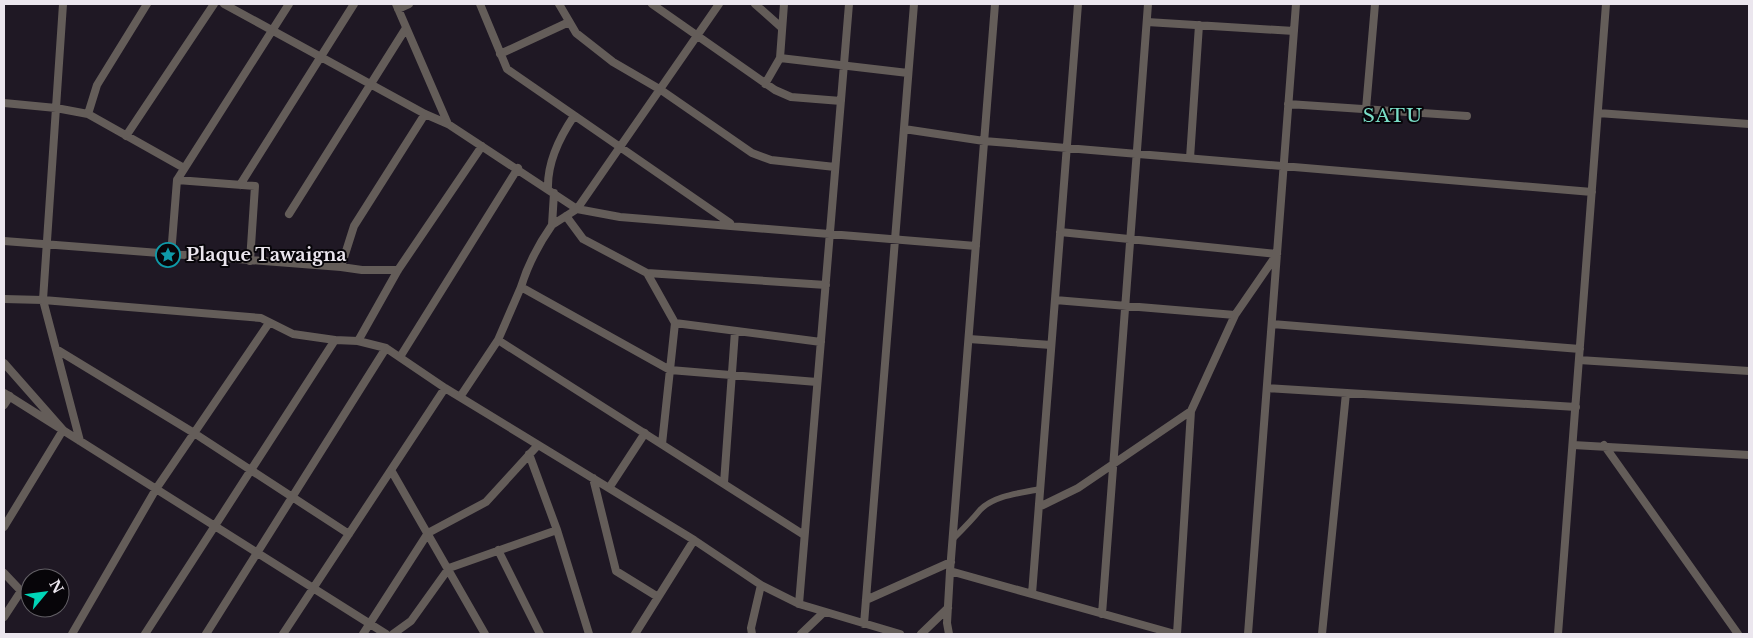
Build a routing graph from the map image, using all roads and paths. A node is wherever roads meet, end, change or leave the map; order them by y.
1 (63, 4) edge
2 (147, 4) edge
3 (214, 4) edge
4 (224, 4) edge
5 (289, 4) edge
6 (354, 4) edge
7 (409, 4) edge
8 (480, 4) edge
9 (559, 4) edge
10 (652, 4) edge
11 (719, 4) edge
12 (755, 4) edge
13 (784, 4) edge
14 (849, 4) edge
15 (914, 4) edge
16 (995, 4) edge
17 (1078, 4) edge
18 (1148, 4) edge
19 (1296, 4) edge
20 (1375, 4) edge
21 (1606, 4) edge
22 (397, 6) edge
23 (569, 22) junction
24 (1147, 22) junction
25 (1199, 25) junction
26 (406, 28) junction
27 (782, 28) junction
28 (272, 30) junction
29 (1294, 31) junction
30 (698, 36) junction
31 (500, 54) junction
32 (320, 57) junction
33 (780, 58) junction
34 (844, 66) junction
35 (908, 72) junction
36 (765, 84) junction
37 (372, 85) junction
38 (661, 90) junction
39 (841, 101) junction
40 (4, 103) edge
41 (1288, 104) junction
42 (56, 108) junction
43 (1366, 109) junction
44 (1598, 113) junction
45 (88, 114) junction
46 (425, 114) junction
47 (574, 116) junction
48 (1467, 116) dead end
49 (448, 124) junction
50 (1749, 124) edge
51 (904, 129) junction
52 (126, 136) junction
53 (984, 141) junction
54 (482, 146) junction
55 (618, 148) junction
56 (1067, 148) junction
57 (1137, 153) junction
58 (1190, 158) junction
59 (1284, 166) junction
60 (836, 167) junction
61 (184, 168) junction
62 (518, 168) junction
63 (176, 180) junction
64 (240, 185) junction
65 (551, 191) junction
66 (1592, 192) junction
67 (578, 209) junction
68 (289, 214) dead end
69 (566, 216) junction
70 (731, 224) junction
71 (552, 225) junction
72 (1060, 232) junction
73 (830, 233) junction
74 (895, 239) junction
75 (1131, 239) junction
76 (4, 241) edge
77 (48, 245) junction
78 (976, 246) junction
79 (1277, 254) junction
80 (171, 255) junction
81 (250, 261) junction
82 (341, 267) junction
83 (398, 270) junction
84 (647, 273) junction
85 (826, 285) junction
86 (521, 287) junction
87 (4, 299) edge
88 (43, 300) junction
89 (1055, 300) junction
90 (1126, 306) junction
91 (1235, 315) junction
92 (269, 323) junction
93 (675, 323) junction
94 (1272, 324) junction
95 (735, 331) junction
96 (969, 339) junction
97 (335, 340) junction
98 (498, 340) junction
99 (358, 341) junction
100 (821, 342) junction
101 (1051, 345) junction
102 (386, 348) junction
103 (56, 349) junction
104 (1580, 349) junction
105 (400, 357) junction
106 (1579, 360) junction
107 (4, 363) edge
108 (670, 370) junction
109 (1749, 371) edge
110 (732, 375) junction
111 (817, 382) junction
112 (445, 388) junction
113 (1267, 388) junction
114 (1346, 393) junction
115 (7, 394) edge
116 (460, 397) junction
117 (4, 405) edge
118 (1576, 406) junction
119 (1191, 411) junction
120 (63, 430) junction
121 (194, 433) junction
122 (645, 433) junction
123 (80, 441) junction
124 (538, 444) junction
125 (662, 444) junction
126 (1573, 444) junction
127 (1604, 445) junction
128 (529, 454) junction
129 (1749, 455) edge
130 (1114, 462) junction
131 (250, 470) junction
132 (390, 470) junction
133 (592, 478) junction
134 (724, 483) junction
135 (609, 488) junction
136 (156, 489) junction
137 (1040, 489) junction
138 (292, 497) junction
139 (1039, 507) junction
140 (214, 526) junction
141 (4, 527) edge
142 (557, 530) junction
143 (428, 533) junction
144 (349, 534) junction
145 (804, 535) junction
146 (953, 539) junction
147 (694, 540) junction
148 (498, 550) junction
149 (257, 553) junction
150 (951, 562) junction
151 (449, 568) junction
152 (950, 571) junction
153 (4, 573) edge
154 (761, 585) junction
155 (313, 588) junction
156 (1032, 594) junction
157 (658, 597) junction
158 (866, 600) junction
159 (799, 604) junction
160 (948, 608) junction
161 (824, 612) junction
162 (1102, 614) junction
163 (4, 617) edge
164 (370, 624) junction
165 (864, 624) junction
166 (72, 634) edge
167 (145, 634) edge
168 (206, 634) edge
169 (283, 634) edge
170 (363, 634) edge
171 (386, 634) edge
172 (393, 634) edge
173 (485, 634) edge
174 (540, 634) edge
175 (589, 634) edge
176 (635, 634) edge
177 (752, 634) edge
178 (801, 634) edge
179 (900, 634) edge
180 (921, 634) edge
181 (949, 634) edge
182 (1176, 634) edge
183 (1248, 634) edge
184 (1322, 634) edge
185 (1558, 634) edge
186 (1738, 634) edge

1 - 42 street
2 - 45 street
3 - 52 street
4 - 28 street
5 - 28 street
6 - 32 street
7 - 22 street
8 - 31 street
9 - 23 street
10 - 30 street
11 - 30 street
12 - 27 street
13 - 27 street
14 - 34 street
15 - 35 street
16 - 53 street
17 - 56 street
18 - 24 street
19 - 29 street
20 - 43 street
21 - 44 street
22 - 26 street
23 - 31 street
23 - 38 street
24 - 25 street
24 - 57 street
25 - 29 street
25 - 58 street
26 - 37 street
26 - 49 street
27 - 33 street
28 - 32 street
28 - 61 street
29 - 41 street
30 - 36 street
30 - 38 street
31 - 47 street
32 - 37 street
32 - 64 street
33 - 34 street
33 - 36 street
34 - 35 street
34 - 39 street
35 - 51 street
36 - 39 street
37 - 46 street
37 - 68 street
38 - 55 street
38 - 60 street
39 - 60 street
40 - 42 street
41 - 43 street
41 - 59 street
42 - 45 street
42 - 77 street
43 - 48 street
44 - 50 street
44 - 66 street
45 - 52 street
46 - 49 street
46 - 82 street
47 - 55 street
47 - 65 street
49 - 54 street
51 - 53 street
51 - 74 street
52 - 61 street
53 - 56 street
53 - 78 street
54 - 62 street
54 - 83 street
55 - 67 street
55 - 70 street
56 - 57 street
56 - 72 street
57 - 58 street
57 - 75 street
58 - 59 street
59 - 66 street
59 - 79 street
60 - 73 street
61 - 63 street
62 - 65 street
62 - 105 street
63 - 64 street
63 - 80 street
64 - 81 street
65 - 67 street
65 - 71 street
66 - 104 street
67 - 69 street
67 - 70 street
69 - 71 street
69 - 84 street
70 - 73 street
71 - 86 street
72 - 75 street
72 - 89 street
73 - 74 street
73 - 85 street
74 - 78 street
74 - 158 street
75 - 79 street
75 - 90 street
76 - 77 street
77 - 80 street
77 - 88 street
78 - 96 street
79 - 91 street
79 - 94 street
80 - 81 street
81 - 82 street
82 - 83 street
83 - 99 street
84 - 85 street
84 - 93 street
85 - 100 street
86 - 98 street
86 - 108 street
87 - 88 street
88 - 92 street
88 - 103 street
89 - 90 street
89 - 101 street
90 - 91 street
90 - 130 street
91 - 119 street
92 - 97 street
92 - 121 street
93 - 95 street
93 - 108 street
94 - 104 street
94 - 113 street
95 - 100 street
95 - 110 street
96 - 101 street
96 - 146 street
97 - 99 street
97 - 131 street
98 - 116 street
98 - 122 street
99 - 102 street
100 - 111 street
101 - 137 street
102 - 105 street
102 - 138 street
103 - 121 street
103 - 123 street
104 - 106 street
105 - 112 street
106 - 109 street
106 - 118 street
107 - 120 street
108 - 110 street
108 - 125 street
110 - 111 street
110 - 134 street
111 - 145 street
112 - 116 street
112 - 132 street
113 - 114 street
113 - 183 street
114 - 118 street
114 - 184 street
115 - 117 street
115 - 120 street
116 - 124 street
118 - 126 street
119 - 130 street
119 - 182 street
120 - 123 street
120 - 141 street
121 - 131 street
121 - 136 street
122 - 125 street
122 - 135 street
123 - 136 street
124 - 128 street
124 - 133 street
125 - 134 street
126 - 127 street
126 - 185 street
127 - 129 street
127 - 186 street
128 - 142 street
128 - 143 street
130 - 139 street
130 - 162 street
131 - 138 street
131 - 140 street
132 - 143 street
132 - 144 street
133 - 135 street
133 - 157 street
134 - 145 street
135 - 147 street
136 - 140 street
136 - 166 street
137 - 139 street
137 - 146 street
138 - 144 street
138 - 149 street
139 - 156 street
140 - 149 street
140 - 167 street
142 - 148 street
142 - 175 street
143 - 151 street
143 - 164 street
144 - 155 street
145 - 159 street
146 - 150 street
147 - 154 street
147 - 157 street
148 - 151 street
148 - 174 street
149 - 155 street
149 - 168 street
150 - 152 street
150 - 158 street
151 - 172 street
151 - 173 street
152 - 156 street
152 - 160 street
153 - 163 street
154 - 159 street
154 - 177 street
155 - 164 street
155 - 169 street
156 - 162 street
157 - 176 street
158 - 165 street
159 - 161 street
160 - 180 street
160 - 181 street
161 - 165 street
161 - 178 street
162 - 182 street
164 - 170 street
164 - 171 street
165 - 179 street

